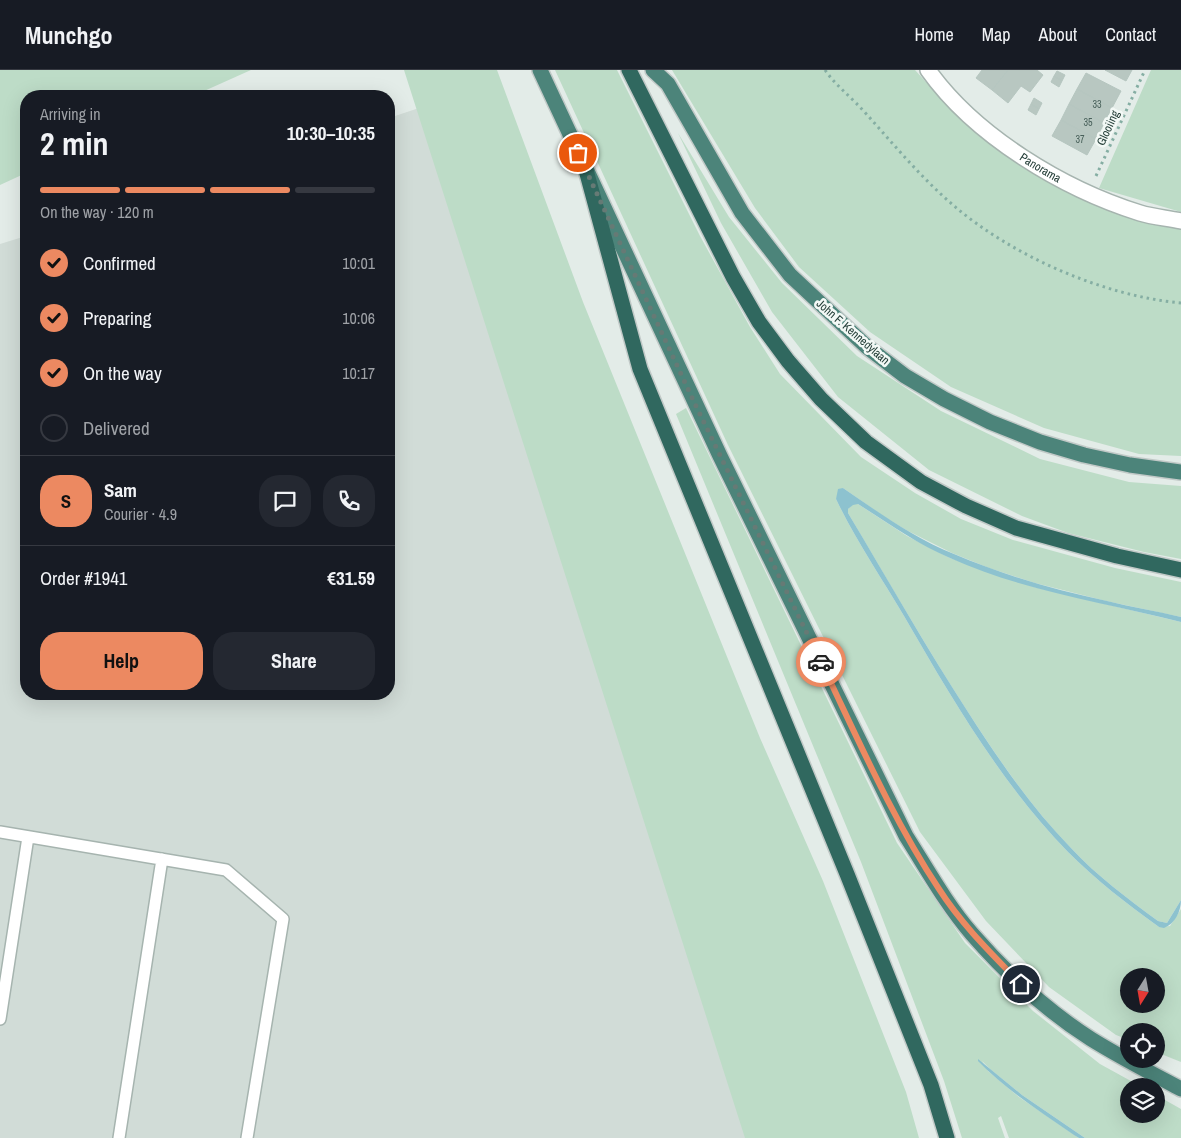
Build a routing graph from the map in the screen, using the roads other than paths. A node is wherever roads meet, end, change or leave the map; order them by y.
1 (540, 70) edge
2 (629, 70) edge
3 (653, 70) edge
4 (928, 70) edge
5 (586, 170) junction
6 (1181, 221) edge
7 (1181, 472) edge
8 (1181, 570) edge
9 (0, 832) edge
10 (28, 837) junction
11 (162, 859) junction
12 (0, 1019) edge
13 (1181, 1089) edge
14 (119, 1138) edge
15 (247, 1138) edge
16 (947, 1138) edge

1 - 5 highway
2 - 8 highway
3 - 7 highway, John F. Kennedylaan
4 - 6 street, Panorama
5 - 13 highway
5 - 16 highway
9 - 10 lane
10 - 11 lane
10 - 12 lane
11 - 14 lane
11 - 15 lane

